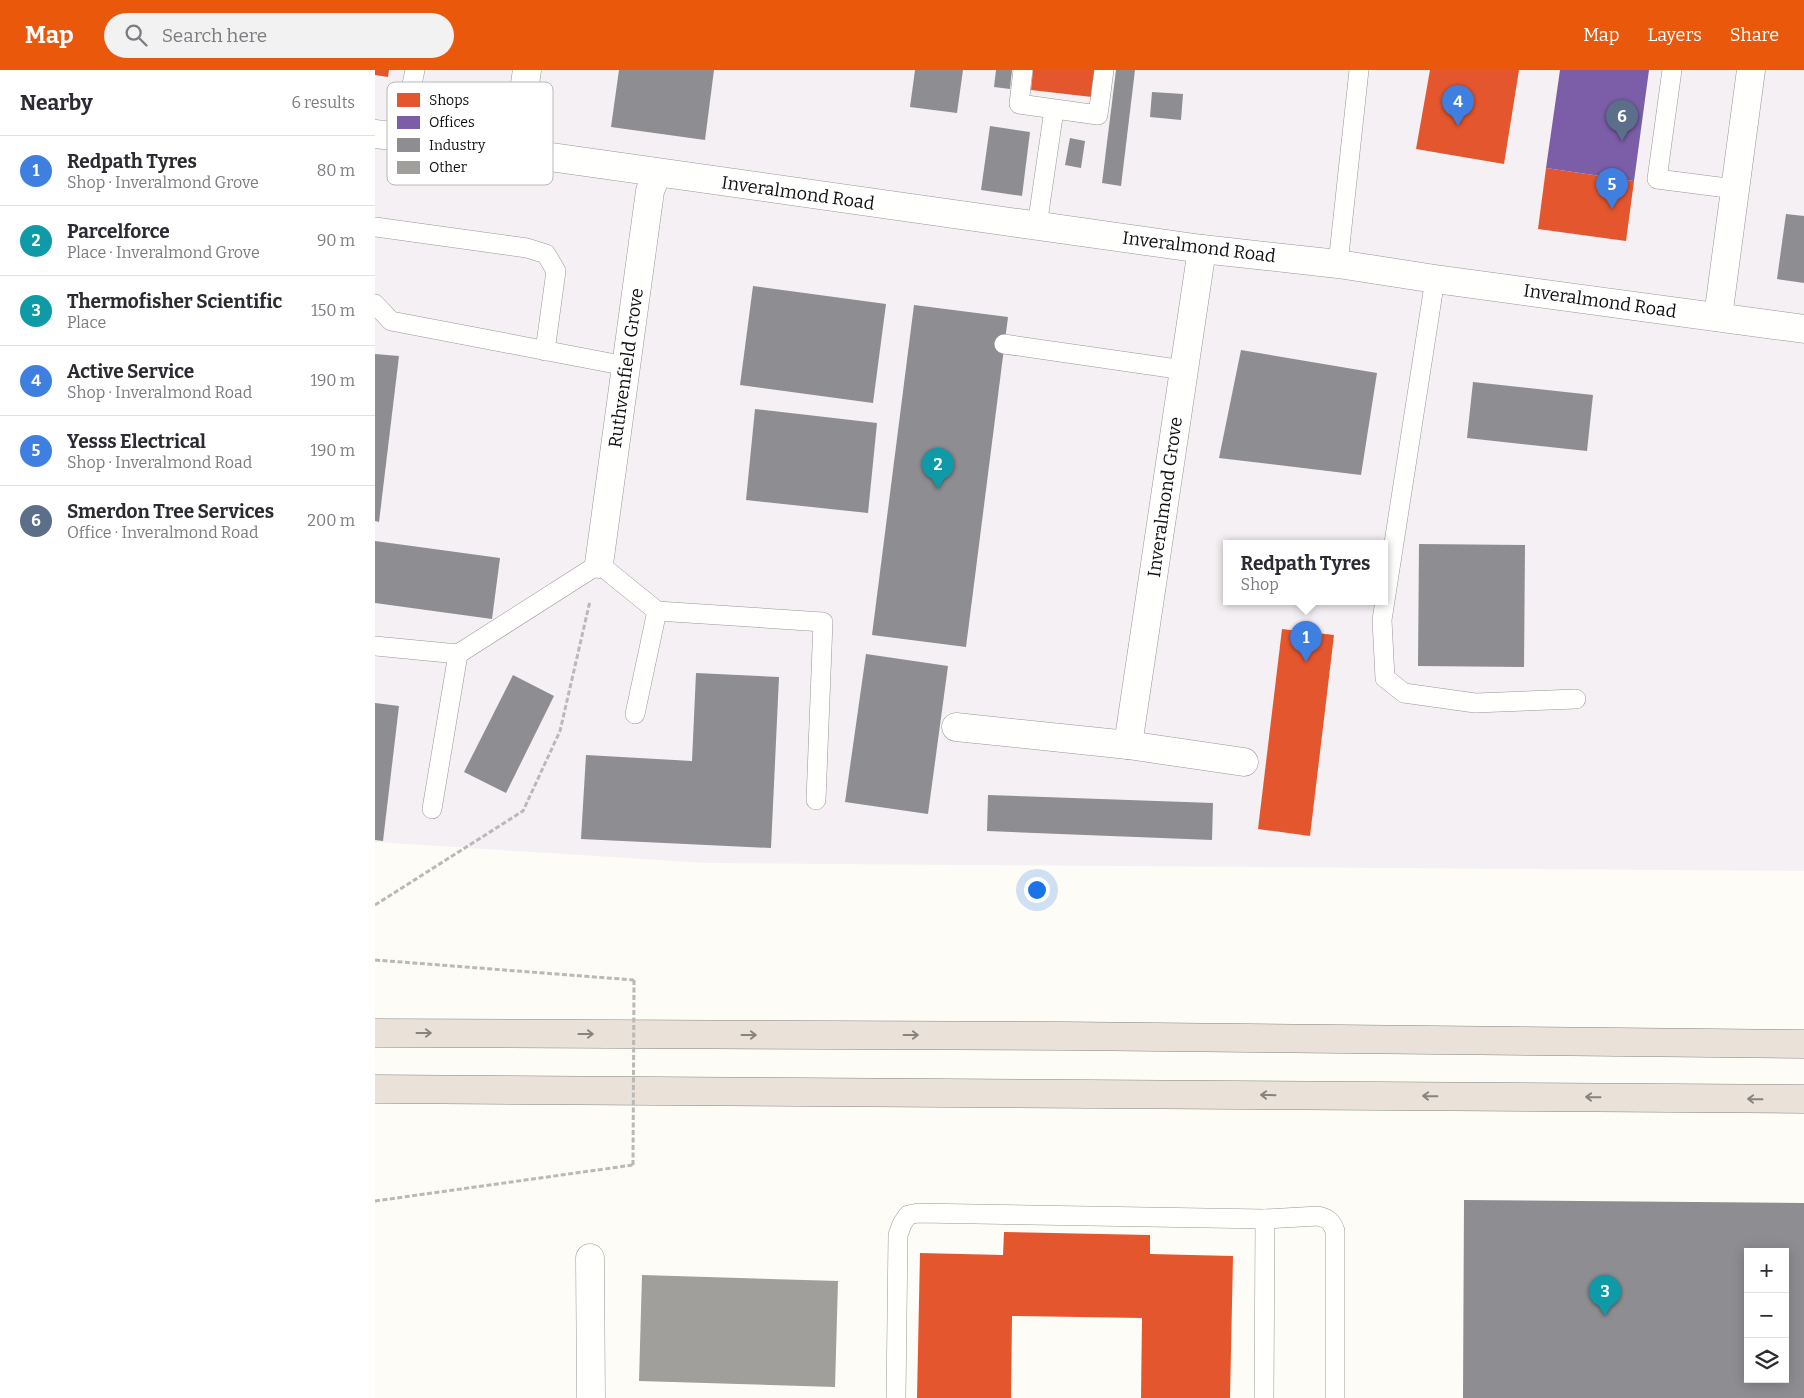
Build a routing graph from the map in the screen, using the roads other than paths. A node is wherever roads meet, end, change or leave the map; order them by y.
1 (415, 70) edge
2 (1023, 70) edge
3 (1104, 70) edge
4 (1359, 70) edge
5 (1672, 70) edge
6 (1751, 70) edge
7 (410, 82) edge
8 (1054, 110) junction
9 (553, 158) edge
10 (657, 173) junction
11 (1735, 189) junction
12 (1037, 226) junction
13 (375, 227) edge
14 (1201, 249) junction
15 (1338, 264) junction
16 (1435, 279) junction
17 (375, 304) edge
18 (1718, 317) junction
19 (1804, 329) edge
20 (1004, 344) dead end
21 (545, 351) junction
22 (626, 366) junction
23 (1184, 370) junction
24 (599, 564) junction
25 (1388, 581) edge
26 (1384, 605) edge
27 (657, 611) junction
28 (375, 646) edge
29 (458, 654) junction
30 (1576, 699) dead end
31 (635, 714) dead end
32 (956, 727) dead end
33 (1128, 745) junction
34 (1244, 762) dead end
35 (816, 800) dead end
36 (432, 809) dead end
37 (375, 1033) edge
38 (1804, 1044) edge
39 (375, 1089) edge
40 (490, 1089) junction
41 (1804, 1099) edge
42 (375, 1100) edge
43 (1265, 1219) junction
44 (589, 1258) dead end
45 (591, 1398) edge
46 (896, 1398) edge
47 (1265, 1398) edge
48 (1335, 1398) edge

1 - 7 lane
2 - 8 lane
3 - 8 lane
4 - 15 lane
5 - 11 lane
6 - 11 street
8 - 12 lane
9 - 10 street, Inveralmond Road
10 - 12 street, Inveralmond Road
10 - 22 street, Ruthvenfield Grove
11 - 18 street
12 - 14 street, Inveralmond Road
13 - 21 lane
14 - 15 street, Inveralmond Road
14 - 23 street, Inveralmond Grove
15 - 16 street, Inveralmond Road
16 - 18 street, Inveralmond Road
16 - 25 lane
17 - 21 lane
18 - 19 street, Inveralmond Road
20 - 23 lane
21 - 22 lane
22 - 24 street, Ruthvenfield Grove
23 - 33 street, Inveralmond Grove
24 - 27 lane
24 - 29 lane
26 - 30 lane
27 - 31 lane
27 - 35 lane
28 - 29 lane
29 - 36 lane
32 - 33 street
33 - 34 street
37 -> 38 highway
39 - 40 highway
41 -> 40 highway
40 - 42 highway
43 - 46 lane
43 - 47 lane
43 - 48 lane
44 - 45 street

